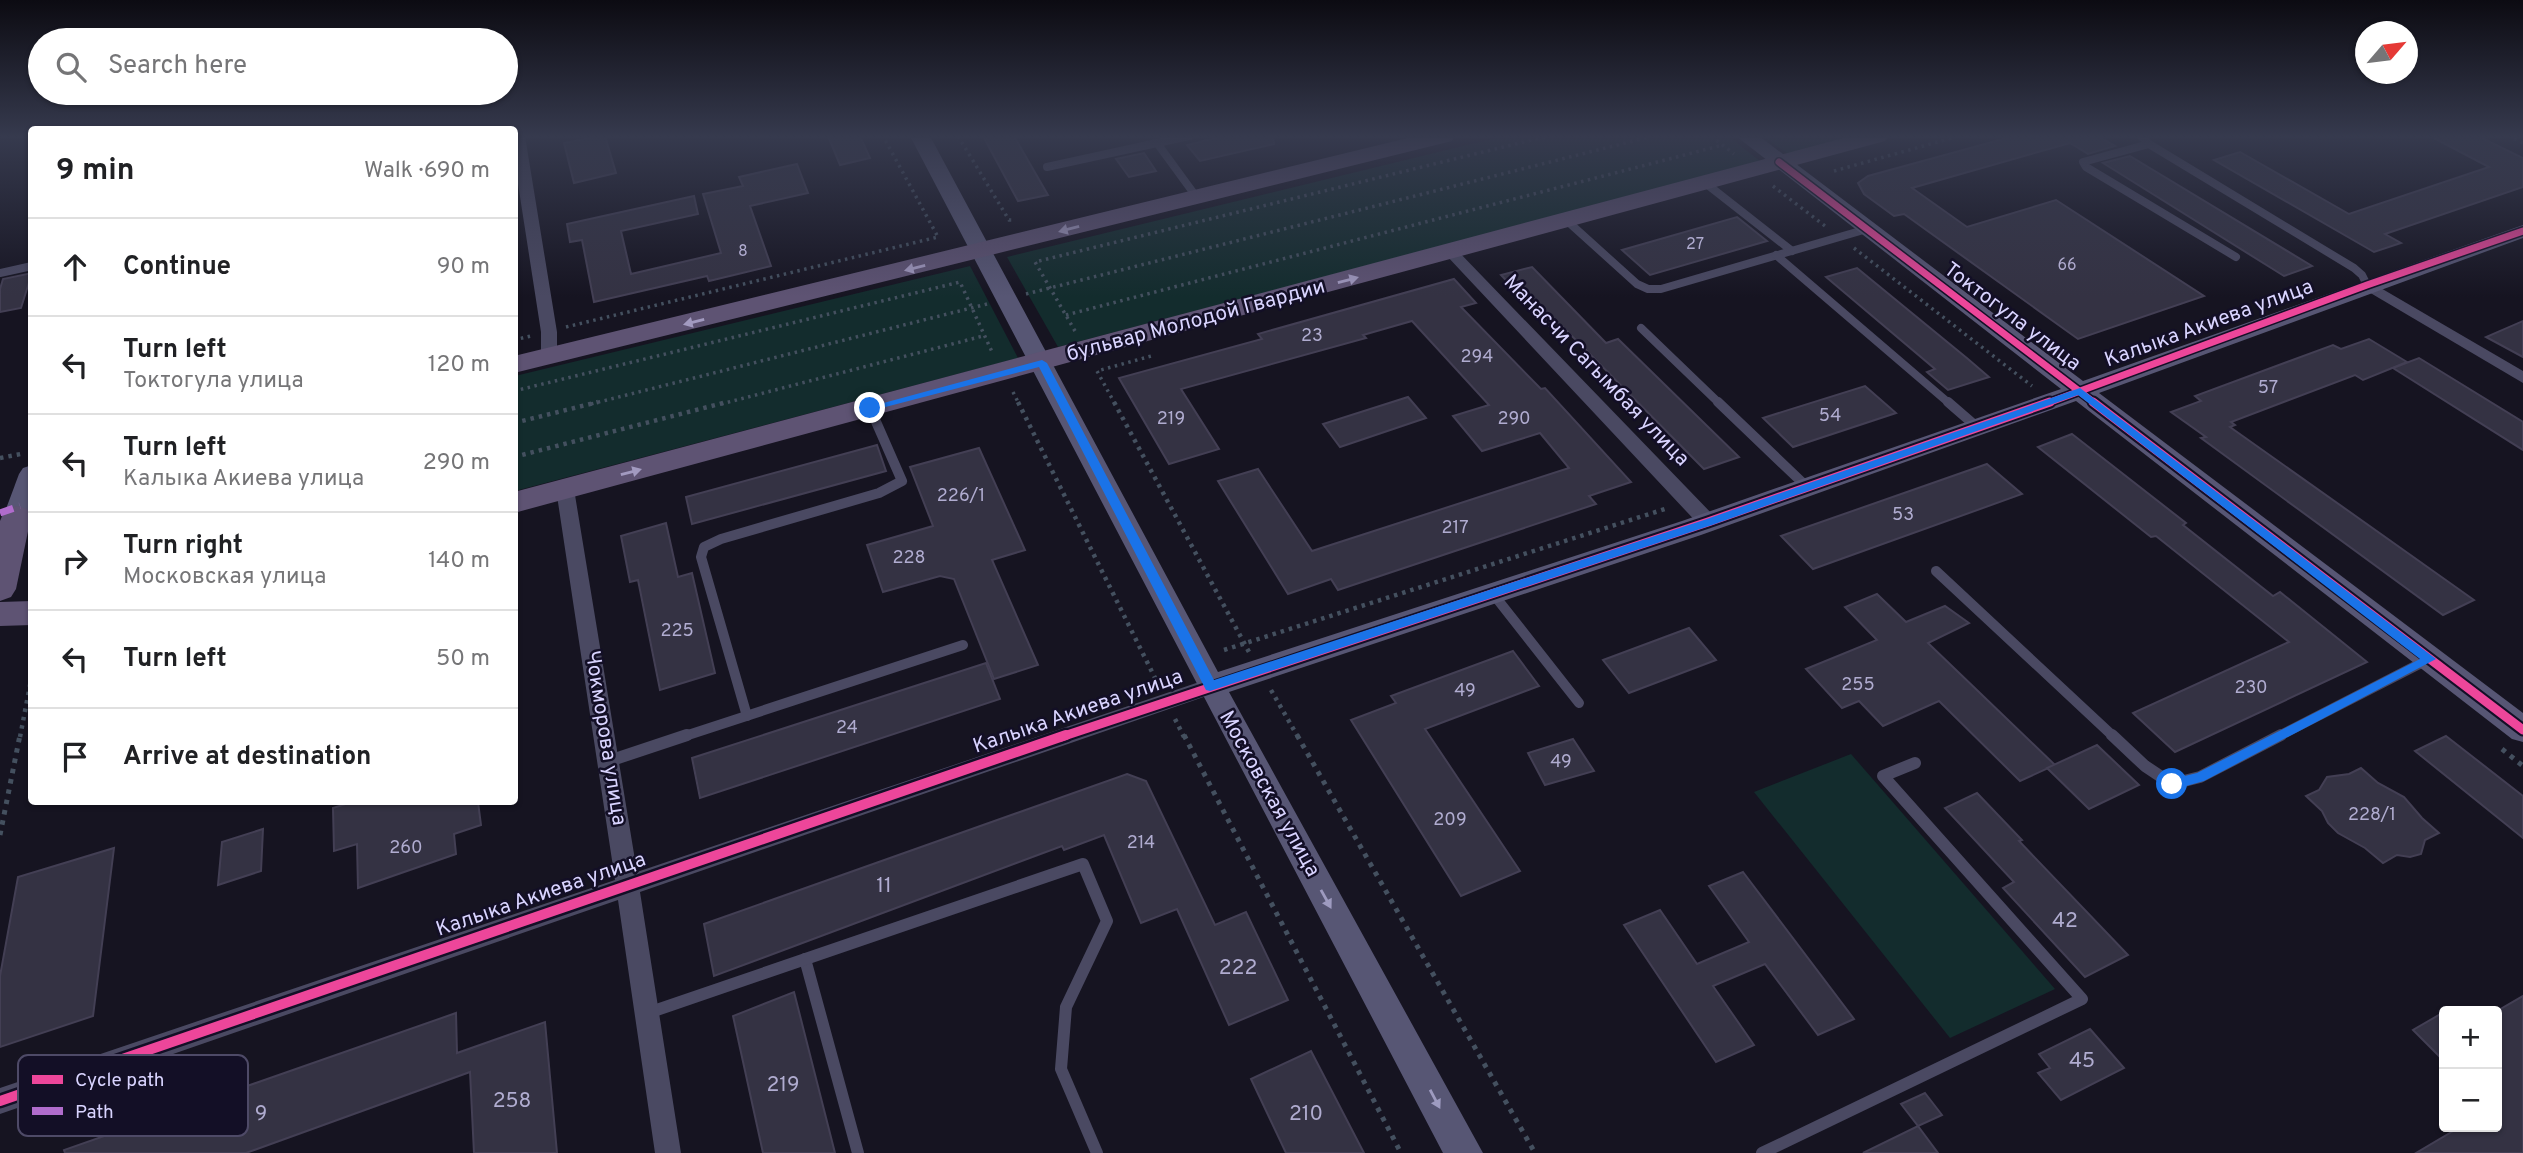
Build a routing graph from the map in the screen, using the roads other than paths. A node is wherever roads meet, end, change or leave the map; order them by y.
1 (526, 190) edge
2 (948, 190) edge
3 (1191, 190) edge
4 (1217, 190) edge
5 (1675, 190) edge
6 (1714, 190) edge
7 (1816, 190) edge
8 (2124, 190) edge
9 (2225, 190) edge
10 (1195, 195) junction
11 (1565, 219) junction
12 (1867, 229) junction
13 (2523, 231) edge
14 (1792, 251) junction
15 (981, 252) junction
16 (1451, 252) junction
17 (1776, 255) junction
18 (2236, 257) dead end
19 (28, 267) edge
20 (0, 273) edge
21 (2367, 285) junction
22 (1641, 328) dead end
23 (549, 344) junction
24 (518, 363) edge
25 (1042, 363) junction
26 (2523, 378) edge
27 (2080, 391) junction
28 (870, 408) junction
29 (1979, 428) junction
30 (26, 464) edge
31 (1807, 487) junction
32 (565, 489) junction
33 (518, 502) edge
34 (13, 514) edge
35 (1708, 522) junction
36 (1936, 571) dead end
37 (0, 589) edge
38 (1494, 594) junction
39 (28, 613) edge
40 (0, 614) edge
41 (963, 645) dead end
42 (2430, 659) junction
43 (1210, 686) junction
44 (1579, 704) dead end
45 (747, 716) junction
46 (2523, 730) edge
47 (609, 761) junction
48 (1915, 763) dead end
49 (628, 884) junction
50 (805, 959) junction
51 (647, 1013) junction
52 (133, 1055) edge
53 (18, 1095) edge
54 (0, 1101) edge
55 (668, 1153) edge
56 (858, 1153) edge
57 (1097, 1153) edge
58 (1464, 1153) edge
59 (1762, 1153) edge

1 - 23 street
2 - 15 main road, Московская улица
3 - 10 lane
4 - 10 main road
5 - 11 main road, бульвар Молодой Гвардии
6 - 14 lane
7 - 12 main road, Токтогула улица
8 - 18 lane
9 - 21 lane
10 -> 15 main road
11 - 16 main road, бульвар Молодой Гвардии
11 - 17 lane
12 - 14 lane
12 - 27 main road, Токтогула улица
13 - 21 main road, Калыка Акиева улица
14 - 17 lane
15 -> 23 main road
15 - 25 main road, Московская улица
25 -> 16 main road, бульвар Молодой Гвардии
16 - 35 street, Манасчи Сагымбая улица
17 - 29 lane
19 - 20 lane
21 - 26 street
21 - 27 main road, Калыка Акиева улица
22 - 31 lane
23 - 24 main road
25 - 28 main road, бульвар Молодой Гвардии
25 - 43 main road, Московская улица
27 - 29 main road, Калыка Акиева улица
27 - 42 main road, Токтогула улица
32 -> 28 main road, бульвар Молодой Гвардии
28 - 45 lane
29 - 31 main road, Калыка Акиева улица
30 - 34 main road
31 - 35 main road, Калыка Акиева улица
32 - 33 main road, бульвар Молодой Гвардии
32 - 47 street, Чокморова улица
34 - 37 main road
35 - 38 main road, Калыка Акиева улица
36 - 42 lane
38 - 43 main road, Калыка Акиева улица
38 - 44 lane
39 - 40 main road
41 - 45 lane
42 - 46 main road, Токтогула улица
43 - 49 street, Калыка Акиева улица
43 -> 58 main road, Московская улица
45 - 47 lane
47 - 49 street, Чокморова улица
48 - 59 lane
49 - 51 street, Чокморова улица
49 - 52 street, Калыка Акиева улица
50 - 51 lane
50 - 56 lane
50 - 57 lane
51 - 55 street, Чокморова улица
53 - 54 street, Калыка Акиева улица

